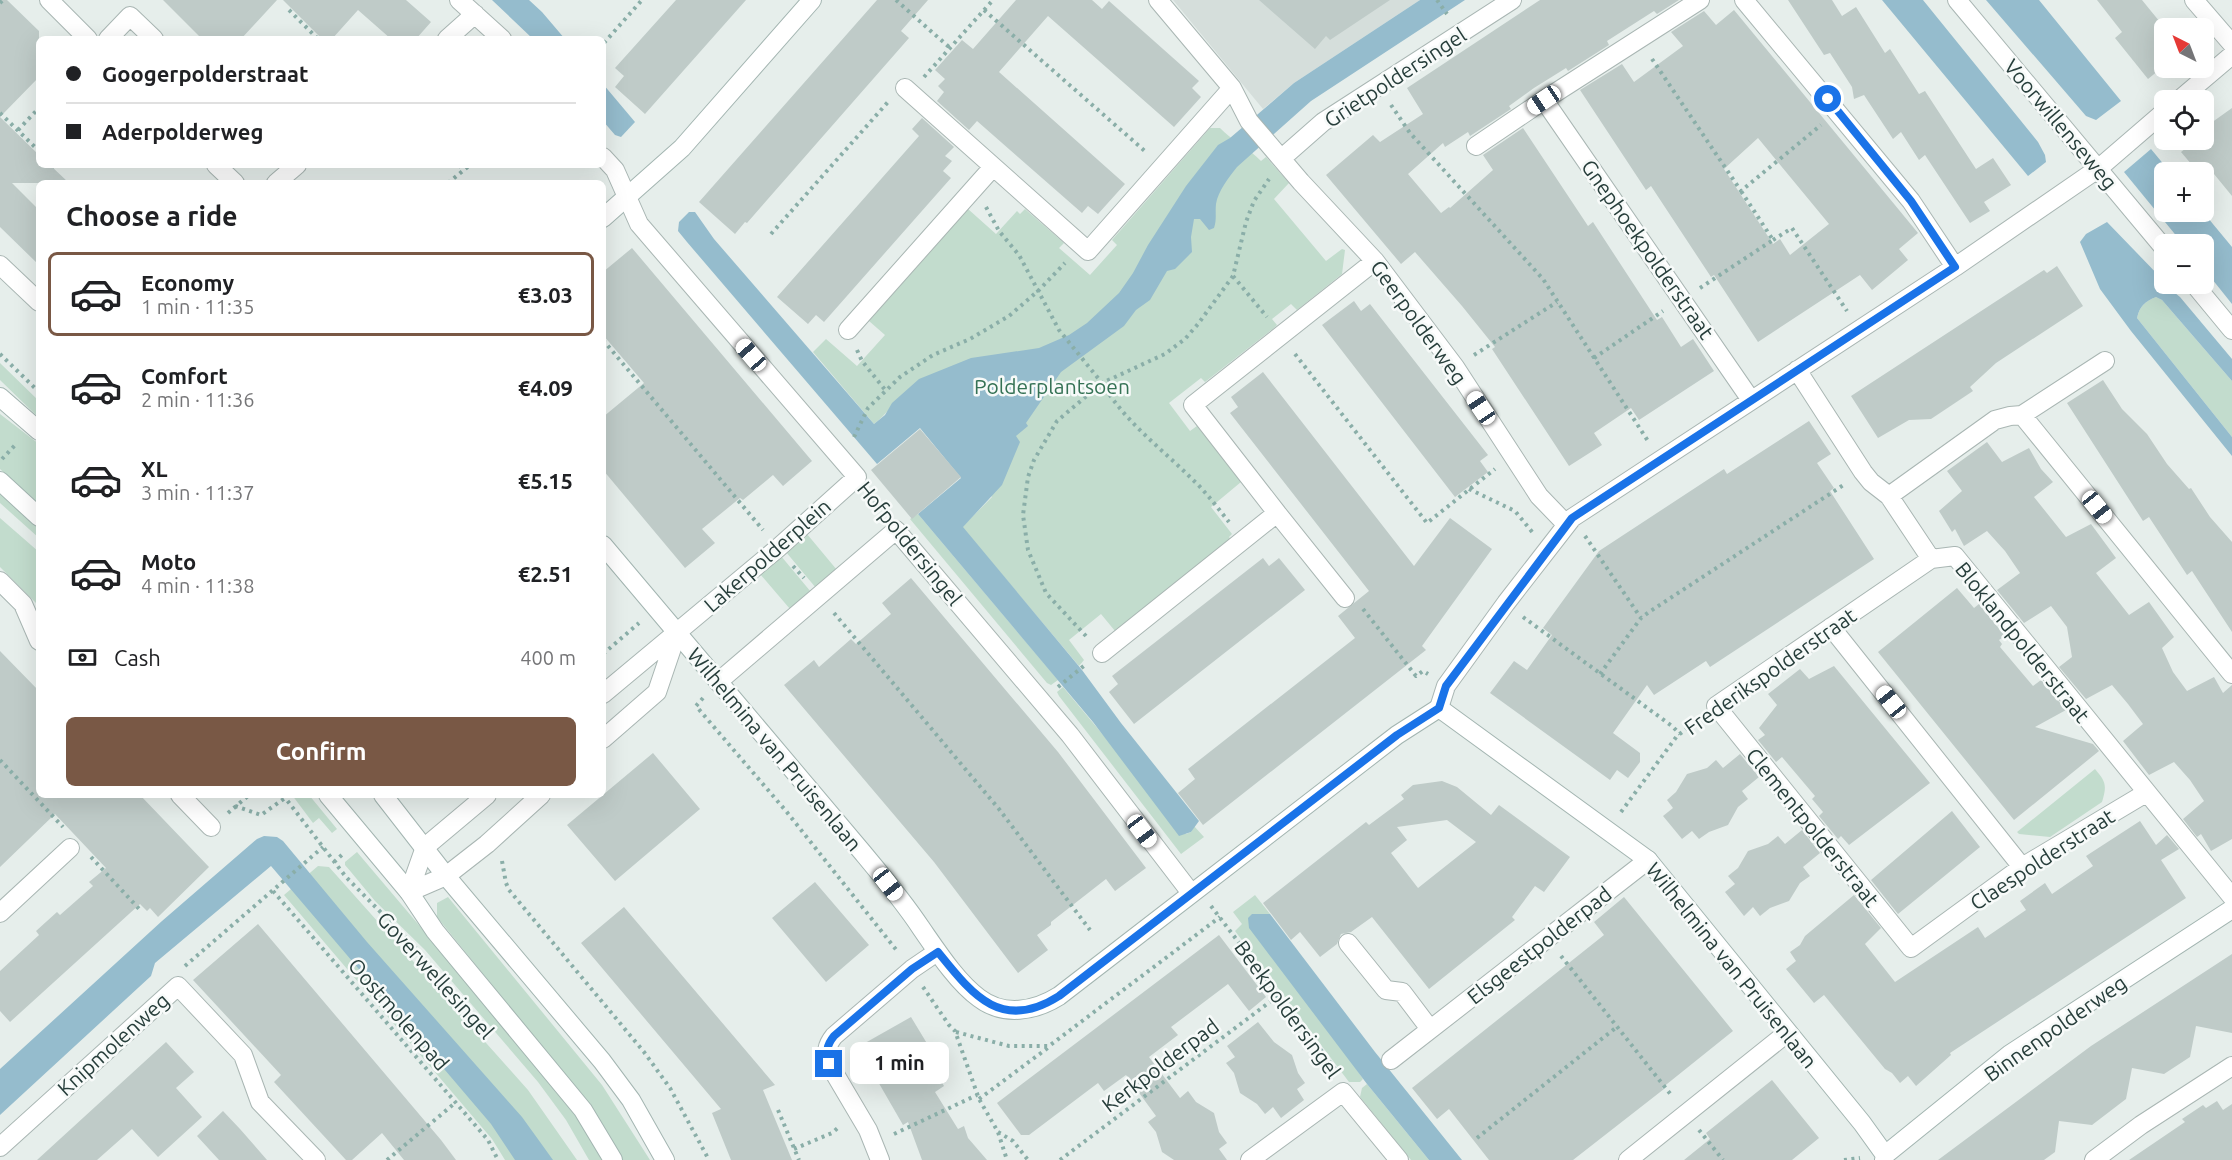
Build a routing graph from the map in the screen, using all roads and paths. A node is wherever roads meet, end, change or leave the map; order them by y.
1 (49, 0) edge
2 (459, 0) edge
3 (642, 0) edge
4 (812, 0) edge
5 (896, 0) edge
6 (993, 0) edge
7 (1158, 0) edge
8 (1437, 0) edge
9 (1512, 0) edge
10 (1700, 0) edge
11 (1744, 0) edge
12 (1957, 0) edge
13 (2194, 0) edge
14 (289, 10) dead end
15 (984, 10) junction
16 (475, 14) junction
17 (1449, 18) dead end
18 (85, 36) edge
19 (111, 36) edge
20 (151, 36) edge
21 (315, 36) edge
22 (450, 36) edge
23 (499, 36) edge
24 (1638, 40) junction
25 (606, 41) edge
26 (2232, 44) edge
27 (950, 48) junction
28 (2232, 55) edge
29 (1379, 86) junction
30 (1232, 88) junction
31 (2191, 90) edge
32 (907, 91) junction
33 (1544, 100) junction
34 (36, 111) edge
35 (1837, 111) junction
36 (0, 113) edge
37 (2154, 121) edge
38 (18, 130) junction
39 (1476, 146) dead end
40 (36, 148) edge
41 (1282, 158) junction
42 (606, 160) edge
43 (1162, 166) junction
44 (993, 167) junction
45 (219, 168) edge
46 (294, 168) edge
47 (466, 168) edge
48 (2099, 168) junction
49 (464, 170) joint
50 (232, 180) edge
51 (280, 180) edge
52 (452, 180) edge
53 (975, 187) junction
54 (1741, 191) junction
55 (626, 198) junction
56 (606, 215) edge
57 (771, 234) dead end
58 (2154, 236) edge
59 (1773, 240) junction
60 (1088, 251) junction
61 (1376, 261) junction
62 (0, 265) edge
63 (1955, 267) junction
64 (1233, 276) junction
65 (1038, 291) junction
66 (2202, 294) edge
67 (36, 299) edge
68 (1682, 299) junction
69 (1557, 302) junction
70 (848, 330) joint
71 (1860, 330) junction
72 (2232, 330) edge
73 (1281, 336) junction
74 (606, 344) edge
75 (0, 354) edge
76 (1594, 358) junction
77 (2105, 361) dead end
78 (1455, 367) junction
79 (1797, 370) junction
80 (1102, 383) junction
81 (36, 390) edge
82 (886, 391) junction
83 (0, 397) edge
84 (1751, 400) junction
85 (2022, 415) junction
86 (36, 428) edge
87 (851, 442) dead end
88 (1513, 456) junction
89 (1660, 459) junction
90 (1863, 472) junction
91 (857, 477) junction
92 (0, 481) edge
93 (1469, 489) junction
94 (1889, 496) junction
95 (1515, 511) dead end
96 (1277, 513) junction
97 (36, 515) edge
98 (1569, 521) junction
99 (896, 530) junction
100 (1244, 540) junction
101 (778, 548) junction
102 (606, 549) edge
103 (1930, 559) junction
104 (0, 581) edge
105 (1346, 598) joint
106 (1506, 603) junction
107 (656, 608) junction
108 (1641, 618) junction
109 (1831, 627) junction
110 (847, 628) dead end
111 (677, 633) junction
112 (36, 634) edge
113 (606, 651) edge
114 (1102, 653) joint
115 (1084, 666) dead end
116 (1600, 674) junction
117 (2232, 675) edge
118 (718, 682) junction
119 (1446, 686) junction
120 (1055, 690) dead end
121 (606, 692) edge
122 (1716, 706) junction
123 (1439, 708) junction
124 (1680, 734) junction
125 (606, 736) edge
126 (2146, 794) junction
127 (183, 798) edge
128 (283, 798) edge
129 (285, 798) edge
130 (331, 798) edge
131 (385, 798) edge
132 (483, 798) edge
133 (538, 798) edge
134 (235, 806) dead end
135 (211, 826) dead end
136 (1608, 831) junction
137 (487, 844) junction
138 (323, 847) junction
139 (69, 848) dead end
140 (425, 848) junction
141 (1648, 860) junction
142 (2022, 867) junction
143 (446, 876) junction
144 (273, 891) junction
145 (409, 892) junction
146 (1191, 893) junction
147 (2232, 897) edge
148 (2232, 909) edge
149 (0, 914) edge
150 (1090, 930) dead end
151 (1547, 939) junction
152 (1348, 943) dead end
153 (1911, 948) joint
154 (417, 950) dead end
155 (938, 952) junction
156 (912, 969) junction
157 (178, 986) junction
158 (1279, 995) junction
159 (1618, 1026) junction
160 (1430, 1029) junction
161 (1787, 1033) junction
162 (1049, 1046) dead end
163 (1391, 1060) dead end
164 (2232, 1066) edge
165 (1343, 1092) junction
166 (978, 1097) junction
167 (455, 1102) junction
168 (778, 1110) dead end
169 (856, 1112) junction
170 (1686, 1113) junction
171 (998, 1132) junction
172 (1478, 1138) dead end
173 (0, 1147) edge
174 (794, 1149) junction
175 (877, 1152) edge
176 (1884, 1158) edge
177 (315, 1160) edge
178 (387, 1160) edge
179 (498, 1160) edge
180 (613, 1160) edge
181 (665, 1160) edge
182 (710, 1160) edge
183 (799, 1160) edge
184 (1007, 1160) edge
185 (1028, 1160) edge
186 (1060, 1160) edge
187 (1250, 1160) edge
188 (1399, 1160) edge
189 (1628, 1160) edge
190 (1723, 1160) edge
191 (2094, 1160) edge

1 - 18 street
2 - 16 street
3 - 25 path
4 - 55 street
5 - 27 path
6 - 15 path
7 - 30 street
8 - 17 path
9 - 29 street, Grietpoldersingel
10 - 24 street
11 - 35 street
12 - 48 street, Voorwillenseweg
13 - 26 street
14 - 21 path
15 - 27 path
15 - 43 path
16 - 22 street
16 - 23 street
19 - 20 street
24 - 33 street
24 - 54 path
27 - 32 path
28 - 31 street
29 - 41 street, Grietpoldersingel
29 - 69 path
30 - 41 street, Geerpolderweg
30 - 43 street
32 - 44 street
32 - 57 path
33 - 39 street
33 - 68 street, Gnephoekpolderstraat
34 - 38 path
35 - 54 path
35 - 63 street
36 - 38 path
37 - 48 street
38 - 40 path
41 - 61 street, Geerpolderweg
41 - 64 path
42 - 55 street, Hofpoldersingel
43 - 60 street
44 - 53 street
44 - 60 street
45 - 50 street
46 - 51 street
47 - 49 path
48 - 58 street, Voorwillenseweg
48 - 63 street
49 - 52 path
53 - 65 path
53 - 70 street
54 - 59 path
55 - 56 street
55 - 91 street, Hofpoldersingel
59 - 68 path
59 - 71 path
60 - 65 path
61 - 73 street
61 - 78 street, Geerpolderweg
62 - 67 street
63 - 71 street
64 - 73 path
64 - 80 path
65 - 80 path
65 - 82 path
66 - 72 street
68 - 76 path
68 - 84 street, Gnephoekpolderstraat
69 - 76 path
69 - 78 path
70 - 82 path
71 - 79 street
73 - 93 path
73 - 96 street
74 - 101 path
75 - 81 path
76 - 89 path
77 - 85 street
78 - 88 street, Geerpolderweg
79 - 84 street
79 - 90 street, Bloklandpolderstraat
80 - 100 path
80 - 114 path
82 - 87 path
83 - 86 street
84 - 89 street
85 - 94 street
85 - 117 street
88 - 93 path
88 - 98 street, Geerpolderweg
89 - 98 street
90 - 94 street, Bloklandpolderstraat
90 - 108 path
91 - 99 path, Hofpoldersingel
91 - 101 street, Lakerpolderplein
92 - 97 street
93 - 95 path
94 - 103 street, Bloklandpolderstraat
96 - 100 street
96 - 105 street
98 - 106 street
98 - 108 path
99 - 118 street
99 - 146 street, Hofpoldersingel
100 - 114 street
101 - 111 street, Lakerpolderplein
102 - 107 street, Wilhelmina van Pruisenlaan
103 - 109 street, Frederikspolderstraat
103 - 126 street, Bloklandpolderstraat
104 - 112 street
105 - 119 path
106 - 116 path
106 - 119 street
107 - 111 street, Wilhelmina van Pruisenlaan
107 - 113 path
108 - 116 path
109 - 122 street, Frederikspolderstraat
109 - 142 street
110 - 150 path
111 - 118 street, Wilhelmina van Pruisenlaan
111 - 121 street, Lakerpolderplein
111 - 125 street
115 - 120 path
116 - 124 path
118 - 155 street, Wilhelmina van Pruisenlaan
118 - 156 path
119 - 123 street
122 - 124 path, Frederikspolderstraat
122 - 153 street, Clementpolderstraat
123 - 136 street, Wilhelmina van Pruisenlaan
123 - 146 street, Wilhelmina van Pruisenlaan
124 - 136 path, Frederikspolderstraat
126 - 142 street, Claespolderstraat
126 - 147 street, Bloklandpolderstraat
127 - 135 street
128 - 134 path
129 - 138 path, Goverwellesingel
130 - 145 street, Goverwellesingel
131 - 140 street
132 - 140 street
133 - 137 street
136 - 141 street, Wilhelmina van Pruisenlaan
137 - 143 street
137 - 182 path
138 - 144 path, Knipmolenweg
138 - 154 path, Goverwellesingel
139 - 149 street
140 - 143 street
140 - 145 street
141 - 151 street, Elsgeestpolderpad
141 - 161 street, Wilhelmina van Pruisenlaan
142 - 153 street, Claespolderstraat
143 - 145 street
143 - 181 street
144 - 157 path, Knipmolenweg
144 - 167 path, Oostmolenpad
145 - 180 street, Goverwellesingel
146 - 155 street, Wilhelmina van Pruisenlaan
146 - 158 path, Beekpoldersingel
148 - 176 street, Binnenpolderweg
151 - 159 path
151 - 160 street, Elsgeestpolderpad
152 - 160 street
155 - 156 street
156 - 166 path
156 - 169 street
157 - 173 street, Knipmolenweg
157 - 177 street
158 - 165 path, Beekpoldersingel
158 - 186 path, Kerkpolderpad
159 - 170 path
159 - 172 path
160 - 163 street, Elsgeestpolderpad
161 - 170 street
161 - 176 street, Wilhelmina van Pruisenlaan
162 - 166 path
164 - 191 street
165 - 187 street
165 - 188 street, Beekpoldersingel
166 - 171 path
166 - 175 path
167 - 178 path
167 - 179 path, Oostmolenpad
168 - 174 path
169 - 174 path
169 - 175 street
170 - 189 street
170 - 190 path
171 - 184 path
171 - 185 path
174 - 183 path

